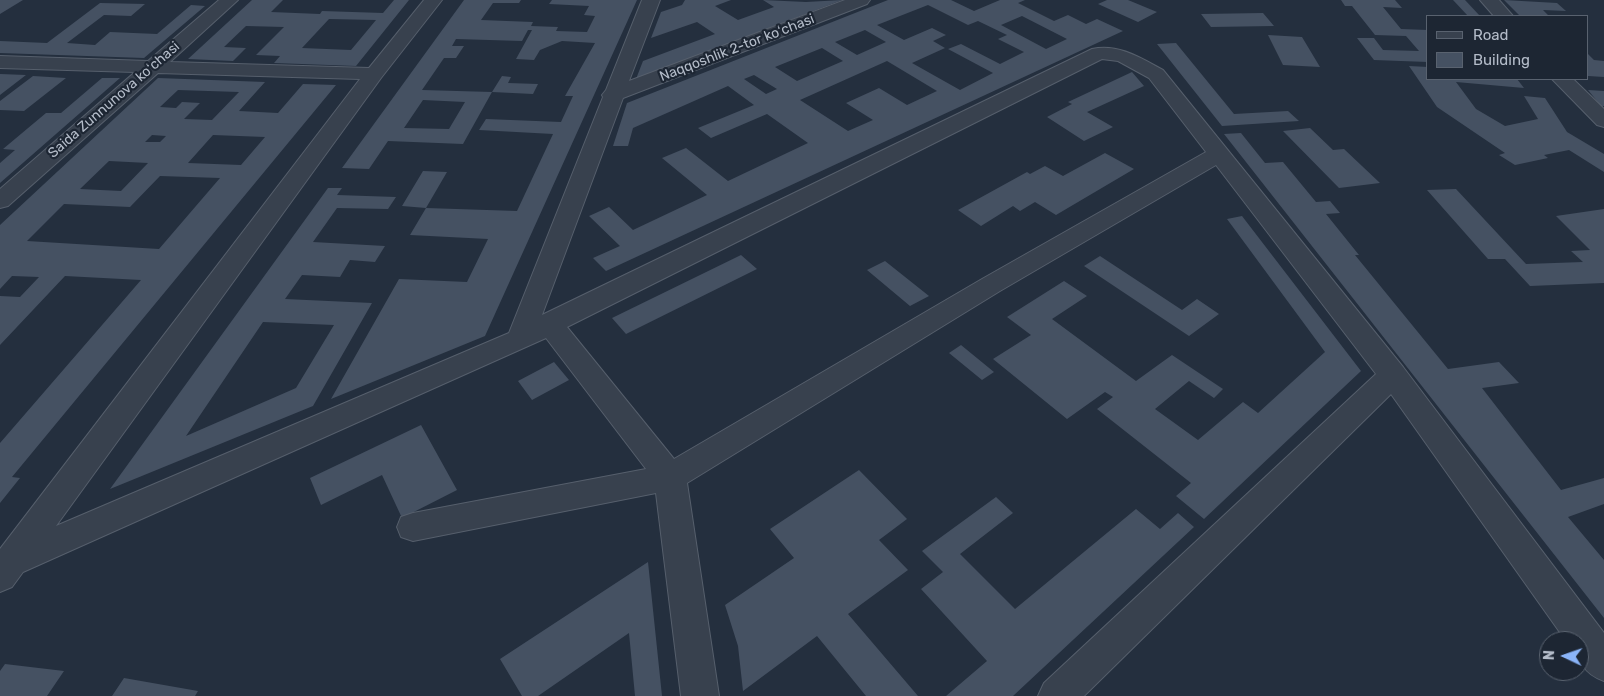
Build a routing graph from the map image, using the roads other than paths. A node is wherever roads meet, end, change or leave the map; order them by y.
1 (229, 0) edge
2 (433, 0) edge
3 (651, 0) edge
4 (862, 0) edge
5 (1489, 0) edge
6 (1503, 15) edge
7 (0, 62) edge
8 (150, 68) junction
9 (374, 74) junction
10 (1563, 80) edge
11 (612, 96) junction
12 (1604, 121) edge
13 (1218, 154) junction
14 (0, 201) edge
15 (549, 324) junction
16 (520, 339) junction
17 (1393, 375) junction
18 (670, 477) junction
19 (413, 527) dead end
20 (6, 569) edge
21 (1604, 663) edge
22 (700, 696) edge
23 (1057, 696) edge

1 - 8 street, Saida Zunnunova koʻchasi
2 - 9 street
3 - 11 street
4 - 11 street, Naqqoshlik 2-tor koʻchasi
5 - 6 street
7 - 8 street
8 - 9 street
8 - 14 street, Saida Zunnunova koʻchasi
9 - 20 street
10 - 12 street
11 - 16 street
13 - 15 street
13 - 17 street
13 - 18 street
15 - 16 street
15 - 18 street
16 - 20 street
17 - 21 street
17 - 23 street
18 - 19 street
18 - 22 street

